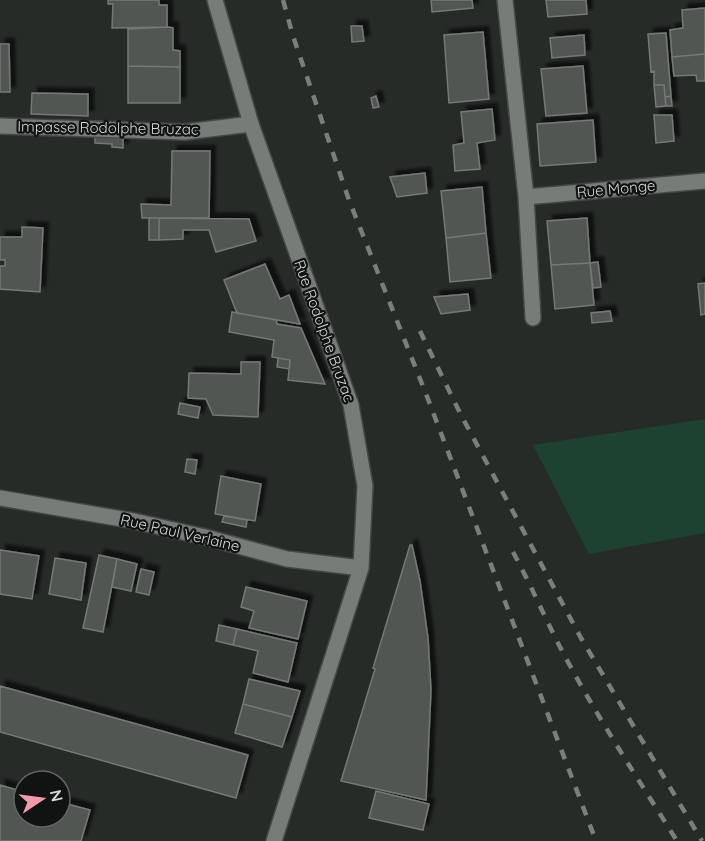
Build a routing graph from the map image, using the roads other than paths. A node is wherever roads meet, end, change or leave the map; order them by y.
1 (215, 0) edge
2 (505, 0) edge
3 (251, 124) junction
4 (0, 126) edge
5 (705, 181) edge
6 (526, 197) junction
7 (533, 318) dead end
8 (0, 498) edge
9 (361, 568) junction
10 (273, 841) edge

1 - 3 street, Rue Rodolphe Bruzac
2 - 6 street
3 - 4 street, Impasse Rodolphe Bruzac
3 - 9 street, Rue Rodolphe Bruzac
5 - 6 street, Rue Monge
6 - 7 street
8 - 9 street, Rue Paul Verlaine
9 - 10 street, Rue Rodolphe Bruzac

